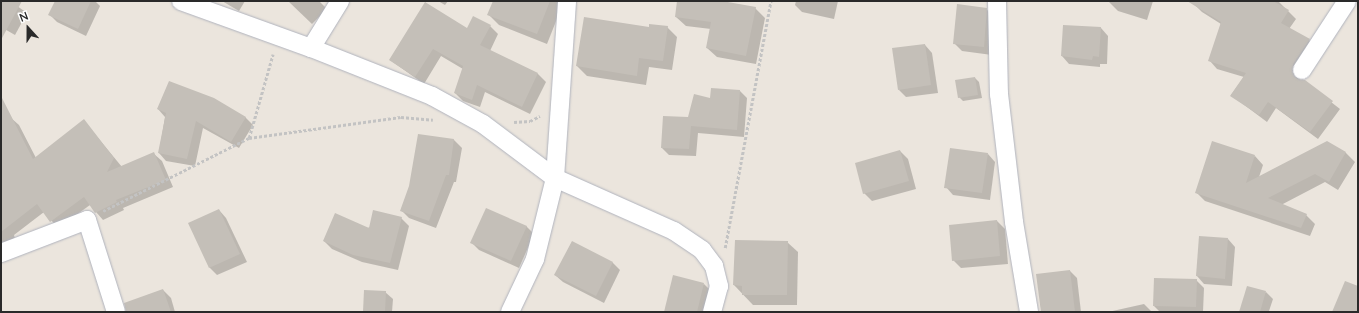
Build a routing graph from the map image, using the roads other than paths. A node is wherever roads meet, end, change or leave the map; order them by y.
1 (181, 1) edge
2 (340, 1) edge
3 (567, 1) edge
4 (997, 1) edge
5 (1347, 1) edge
6 (311, 48) junction
7 (1302, 70) dead end
8 (555, 178) junction
9 (1, 253) edge
10 (116, 312) edge
11 (510, 312) edge
12 (712, 312) edge
13 (1029, 312) edge

1 - 6 street
2 - 6 street
3 - 8 street
4 - 13 street
5 - 7 street
6 - 8 street
8 - 11 street
8 - 12 street
9 - 10 street

